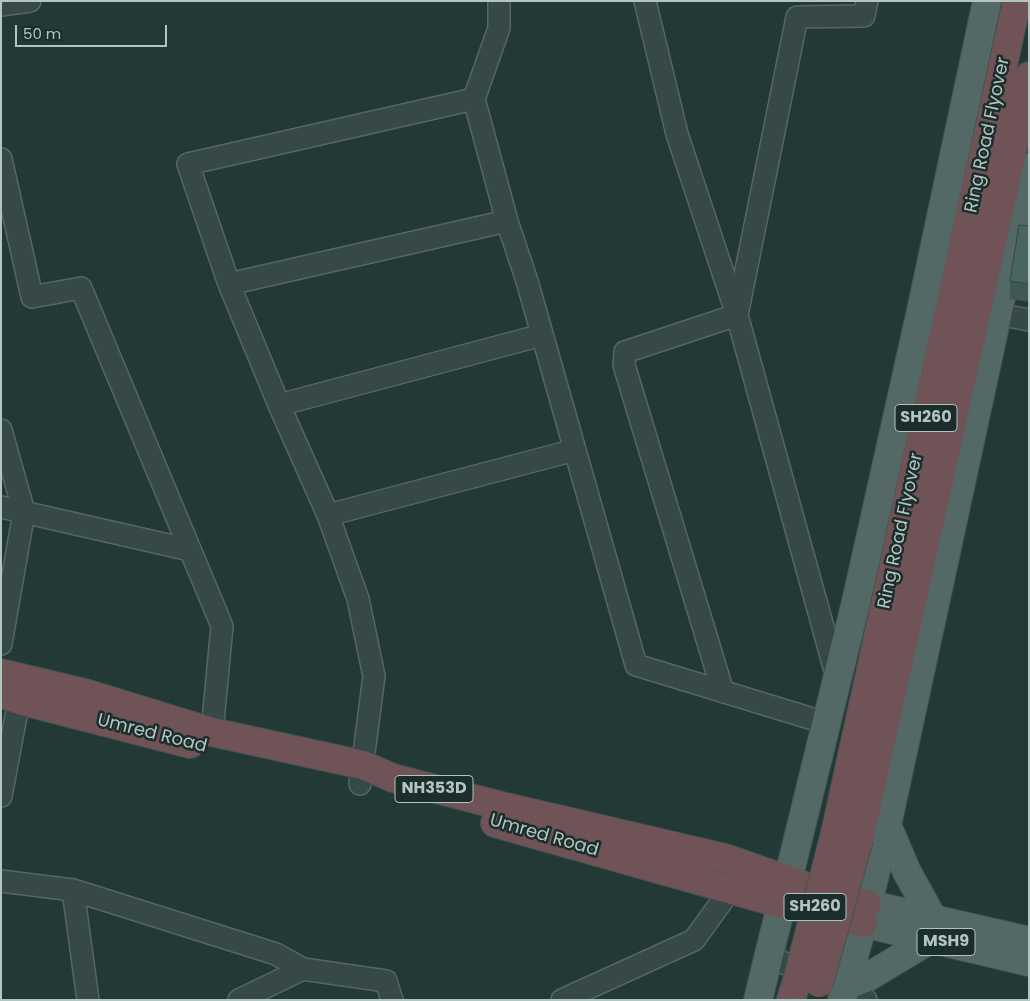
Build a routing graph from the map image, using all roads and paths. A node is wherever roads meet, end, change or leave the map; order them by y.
1 (30, 1) edge
2 (499, 1) edge
3 (645, 1) edge
4 (867, 1) edge
5 (987, 1) edge
6 (1017, 1) edge
7 (1, 5) edge
8 (1029, 76) edge
9 (474, 99) junction
10 (1, 159) edge
11 (1029, 168) edge
12 (507, 221) junction
13 (229, 284) junction
14 (997, 314) junction
15 (737, 315) junction
16 (1029, 320) edge
17 (542, 334) junction
18 (279, 405) junction
19 (1, 430) edge
20 (575, 450) junction
21 (1, 507) edge
22 (24, 512) junction
23 (328, 515) junction
24 (190, 550) junction
25 (1, 644) edge
26 (1, 673) edge
27 (837, 678) junction
28 (723, 692) junction
29 (10, 696) edge
30 (826, 723) junction
31 (212, 732) junction
32 (362, 775) junction
33 (1, 796) edge
34 (886, 825) junction
35 (847, 836) junction
36 (1, 881) edge
37 (73, 890) junction
38 (731, 890) junction
39 (785, 892) junction
40 (865, 913) junction
41 (932, 929) junction
42 (1029, 941) edge
43 (768, 956) junction
44 (1029, 962) edge
45 (303, 969) junction
46 (827, 992) edge
47 (88, 1000) edge
48 (239, 1000) edge
49 (392, 1000) edge
50 (562, 1000) edge
51 (758, 1000) edge

1 - 7 street
2 - 9 street
3 - 15 street
4 - 15 street
5 - 27 main road
6 - 35 highway, Ring Road Flyover / SH260
8 - 35 highway, Ring Road Flyover / SH260
9 - 12 street
9 - 13 street
10 - 24 street
11 - 14 main road
12 - 13 street
12 - 17 street
13 - 18 street
14 - 16 street
14 - 34 main road
15 - 27 street
15 - 28 street
17 - 18 street
17 - 20 street
18 - 23 street
19 - 22 street
20 - 23 street
20 - 28 street
21 - 22 street
22 - 24 street
22 - 25 street
23 - 32 street
24 - 31 street
26 - 31 highway, NH353D
27 - 30 main road
28 - 30 street
29 - 32 highway, Umred Road / NH353D
29 - 33 street
30 - 39 main road
31 - 32 highway, NH353D
32 - 38 highway, Umred Road / NH353D
32 - 39 highway, NH353D
34 - 40 main road
34 - 41 main road
35 - 46 highway, Ring Road Flyover / SH260, bridge
36 - 37 street
37 - 45 street
37 - 47 street
38 - 39 highway, Umred Road / NH353D
38 - 50 street
39 - 40 highway, NH353D
39 - 43 main road
40 - 41 main road
40 - 46 main road
41 - 42 main road
41 - 44 main road, MSH9
41 - 46 main road
43 - 46 street
43 - 51 main road
45 - 48 street
45 - 49 street

